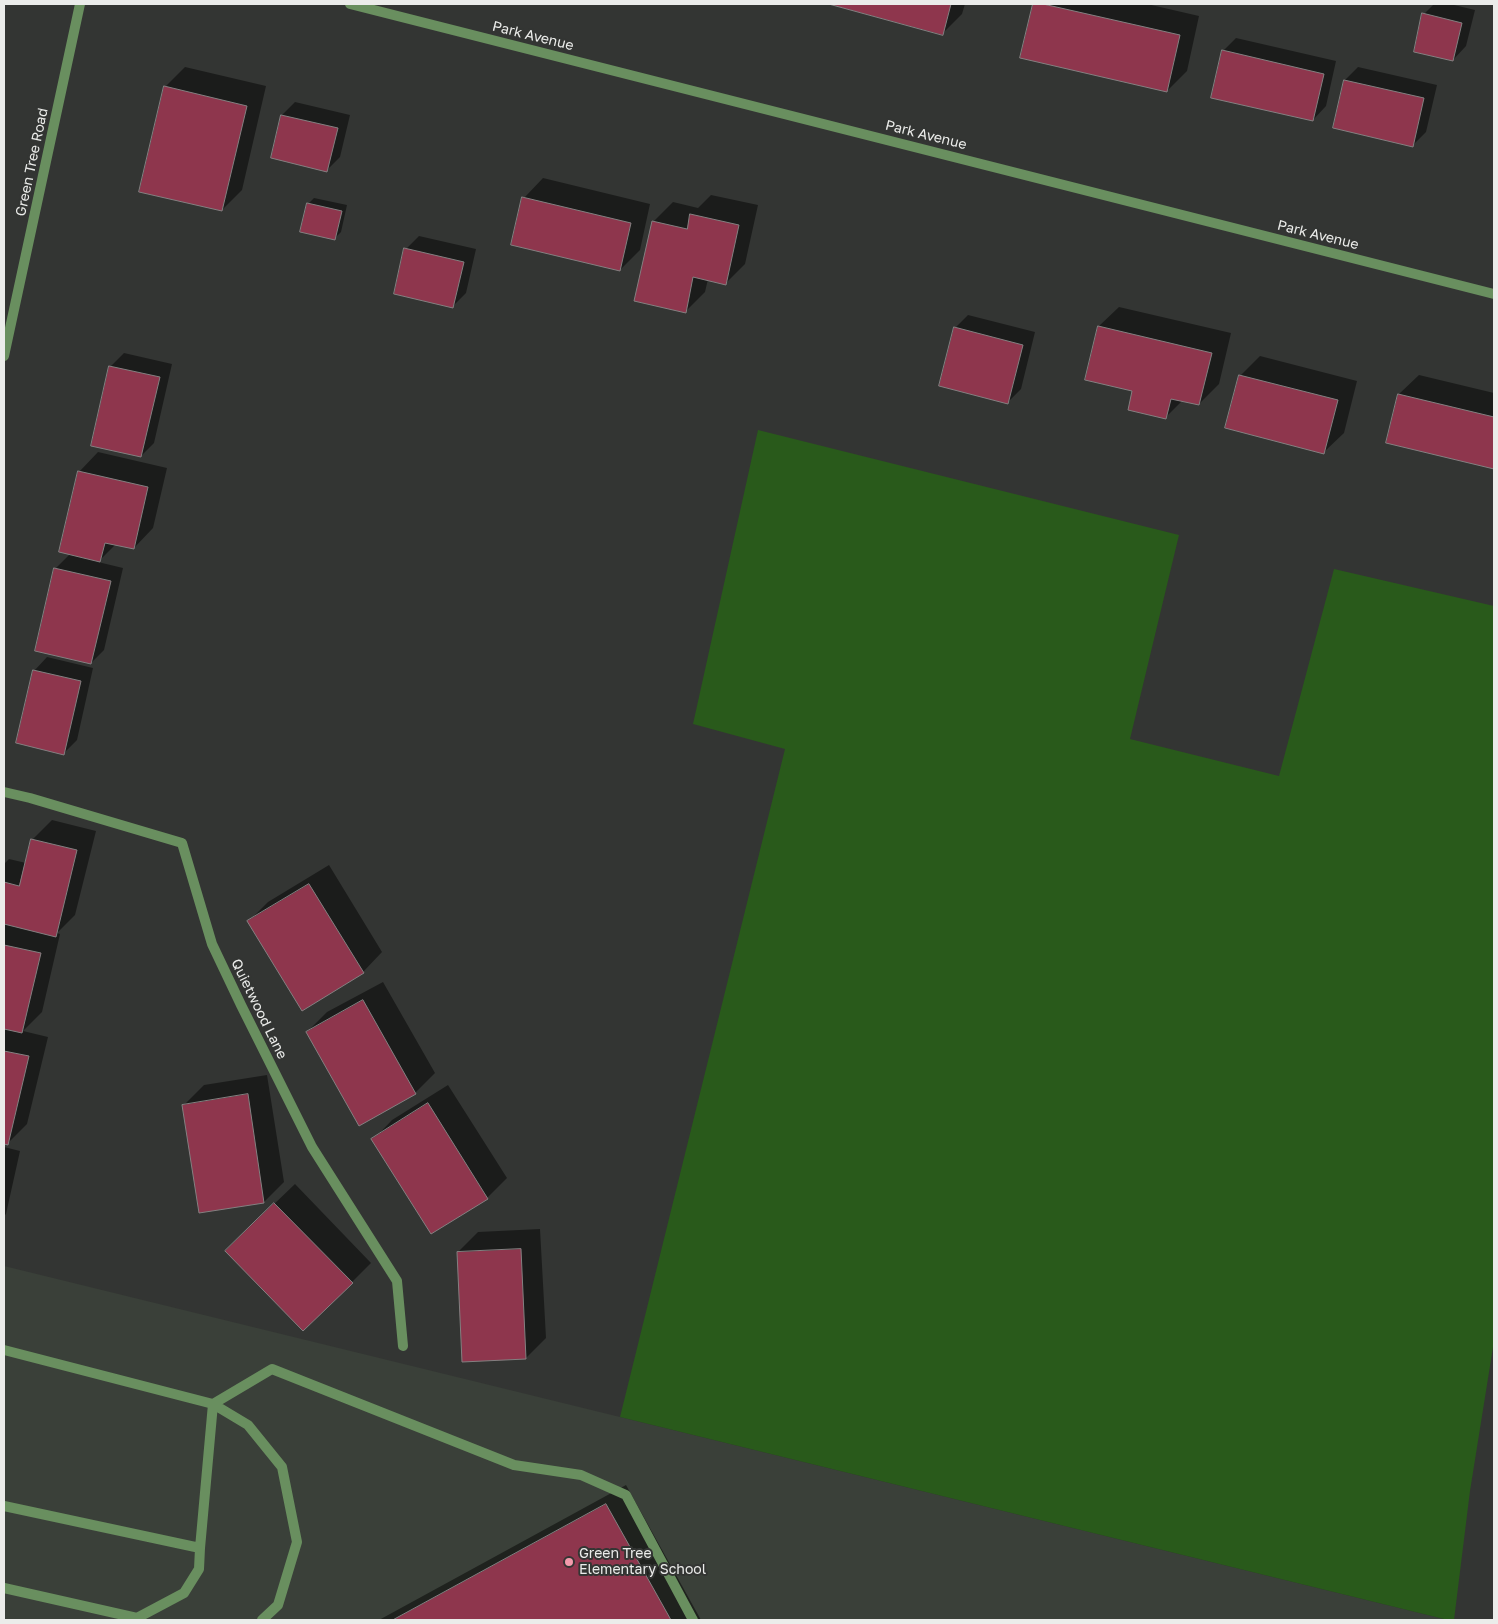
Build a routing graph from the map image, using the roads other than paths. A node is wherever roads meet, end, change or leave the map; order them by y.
1 (80, 4) edge
2 (350, 4) edge
3 (1494, 294) edge
4 (4, 356) edge
5 (4, 792) edge
6 (403, 1346) dead end
7 (4, 1350) edge
8 (213, 1404) junction
9 (4, 1506) edge
10 (200, 1548) junction
11 (4, 1588) edge
12 (262, 1620) edge
13 (693, 1620) edge

1 - 4 street, Green Tree Road
2 - 3 street, Park Avenue
5 - 6 street, Quietwood Lane
7 - 8 street
8 - 10 street
8 - 12 street
8 - 13 street
9 - 10 street
10 - 11 street

